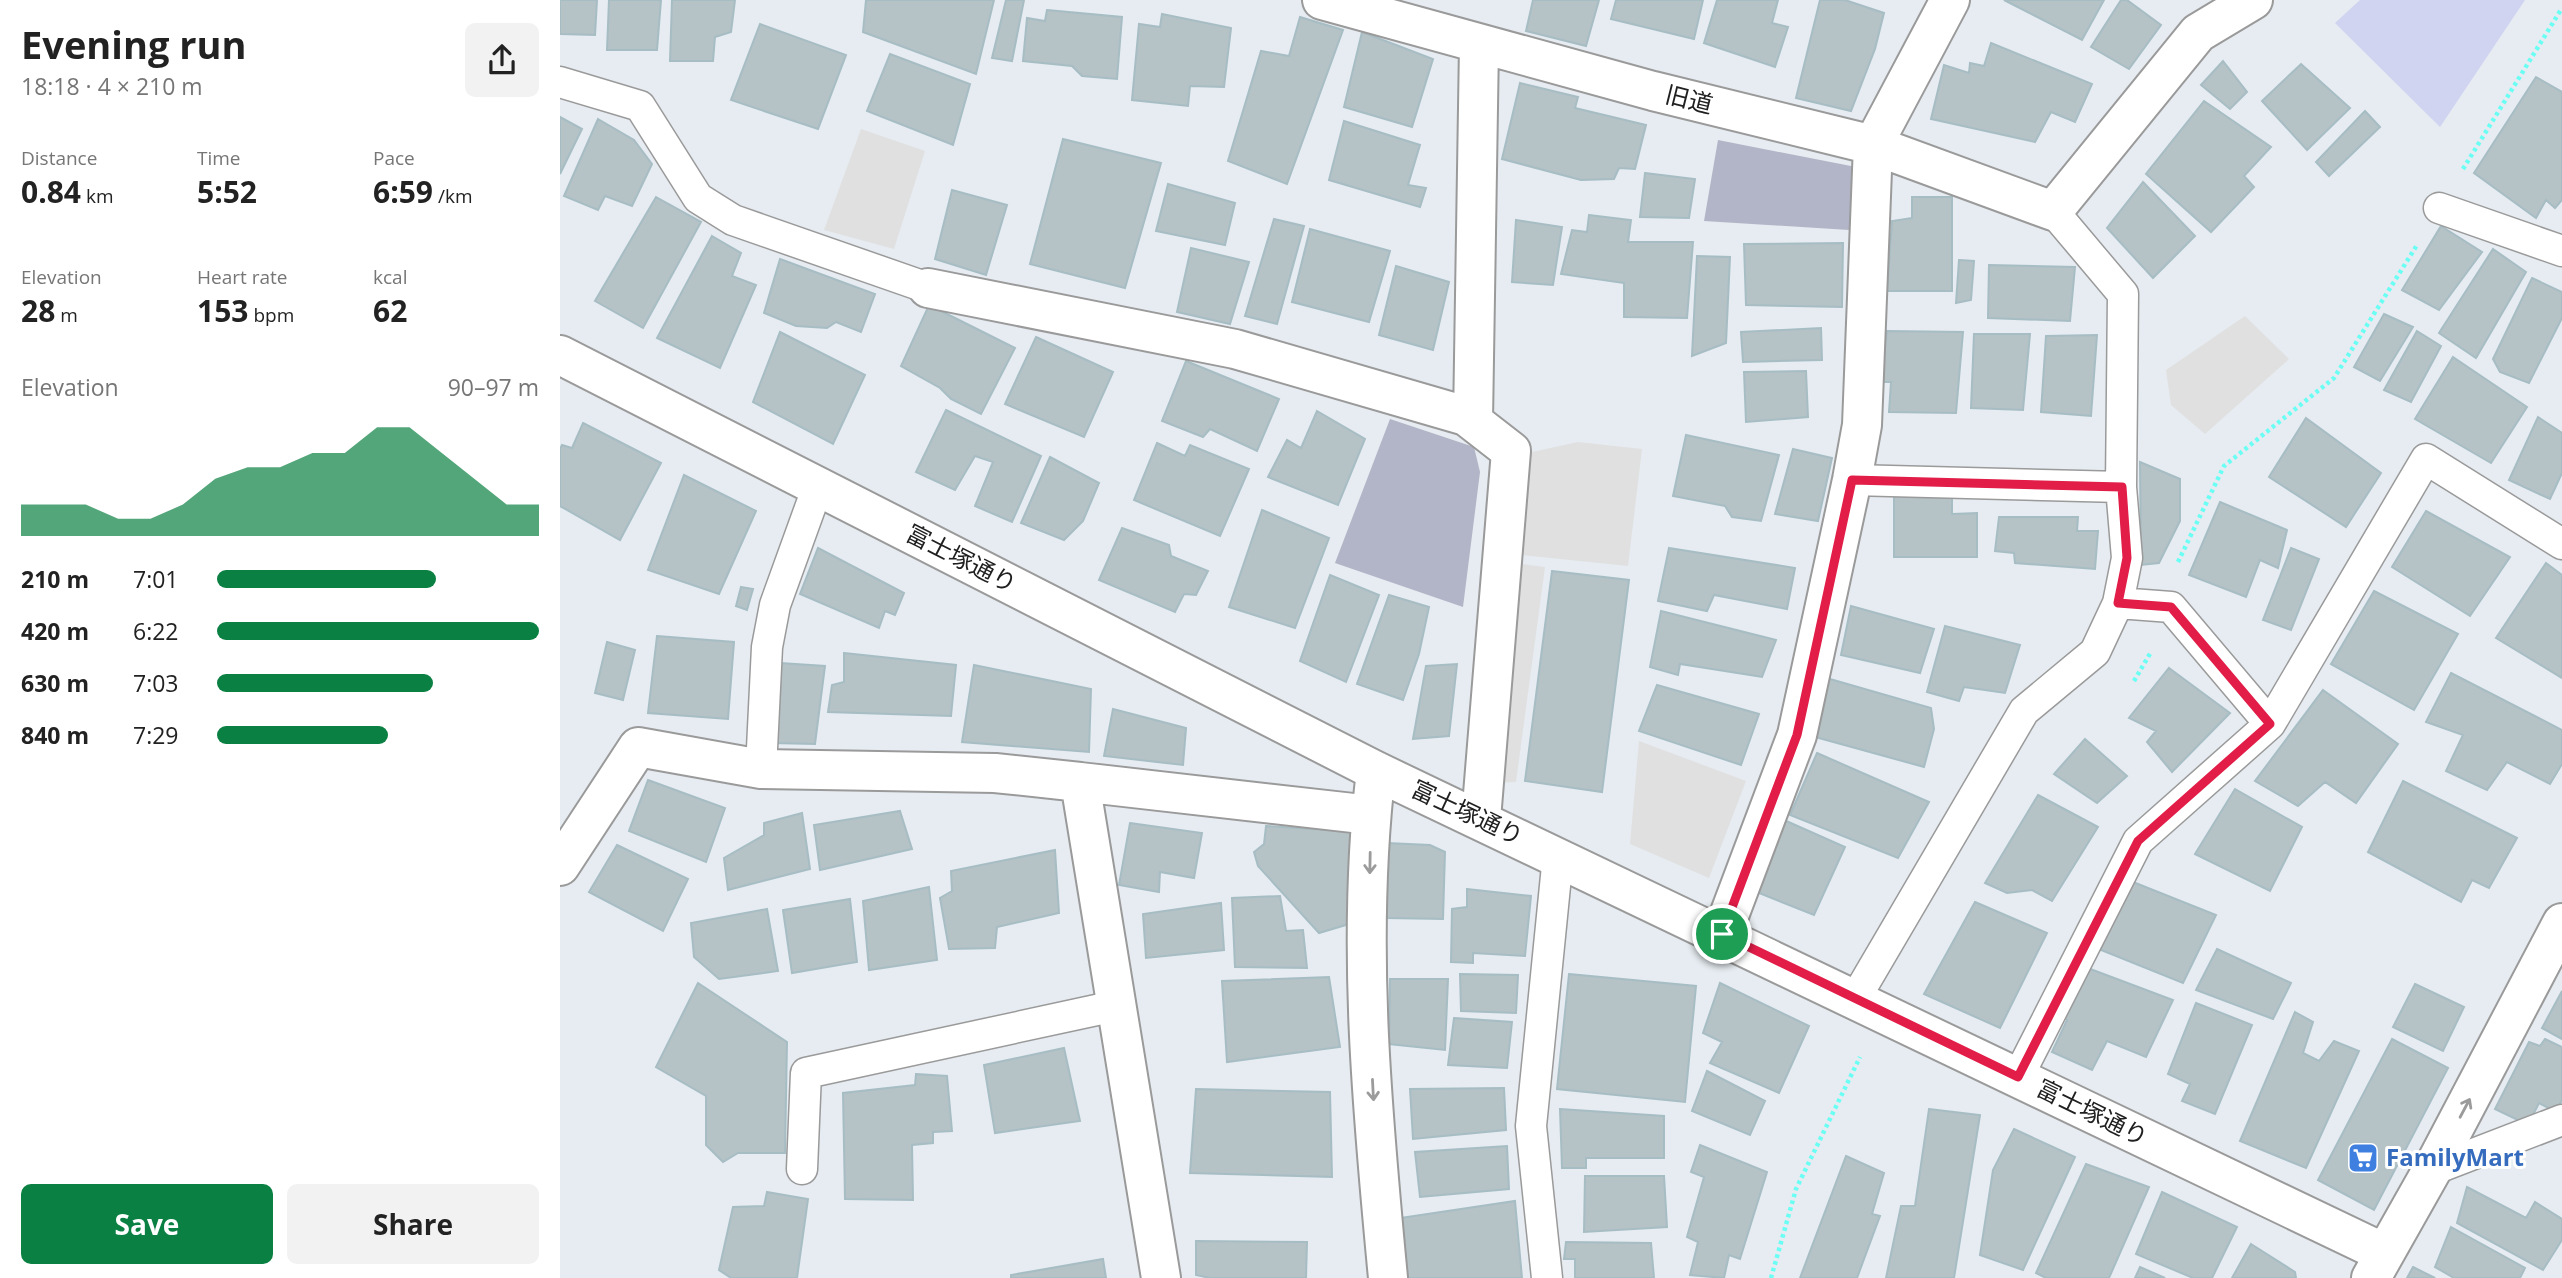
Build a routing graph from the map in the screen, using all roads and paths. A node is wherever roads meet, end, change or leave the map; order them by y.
1 (1322, 0) edge
2 (1950, 0) edge
3 (2253, 0) edge
4 (2562, 8) edge
5 (1479, 45) junction
6 (560, 82) edge
7 (1873, 145) junction
8 (2439, 208) junction
9 (2053, 211) junction
10 (2562, 251) edge
11 (928, 288) joint
12 (560, 355) edge
13 (1474, 421) junction
14 (1852, 480) junction
15 (818, 485) junction
16 (2122, 487) junction
17 (2562, 544) edge
18 (2118, 603) junction
19 (2171, 607) junction
20 (2126, 687) dead end
21 (2270, 724) junction
22 (761, 769) junction
23 (1376, 771) junction
24 (1080, 782) junction
25 (1371, 815) junction
26 (1481, 819) junction
27 (1558, 856) junction
28 (560, 866) edge
29 (2562, 923) edge
30 (1722, 934) junction
31 (1868, 1005) junction
32 (1115, 1006) junction
33 (2018, 1077) junction
34 (2562, 1120) edge
35 (802, 1169) dead end
36 (2432, 1170) junction
37 (2377, 1266) edge
38 (1161, 1278) edge
39 (1388, 1278) edge
40 (1547, 1278) edge
41 (1771, 1278) edge

1 - 5 street, 旧道
2 - 7 street
3 - 9 street
4 - 8 path
5 - 7 street, 旧道
5 - 13 street
6 - 11 lane
7 - 9 street, 旧道
7 - 14 street
8 - 10 lane
8 - 19 path
9 - 16 lane
11 - 13 street
12 - 15 street, 富士塚通り
13 - 26 street
14 - 16 lane
14 - 30 street
15 - 22 lane
15 - 23 street, 富士塚通り
16 - 18 lane
17 - 21 lane
18 - 19 lane
18 - 31 lane
19 - 20 path
19 - 21 lane
21 - 33 lane
22 - 24 street
22 - 28 street
23 - 25 street
23 - 26 street, 富士塚通り
24 - 25 street
24 - 32 street
25 -> 39 street
26 - 27 street, 富士塚通り
27 - 30 street, 富士塚通り
27 - 40 lane
36 -> 29 street
30 - 31 street, 富士塚通り
31 - 33 street, 富士塚通り
31 - 41 path
32 - 35 lane
32 - 38 street
33 - 37 street, 富士塚通り
34 - 36 lane
36 - 37 street

